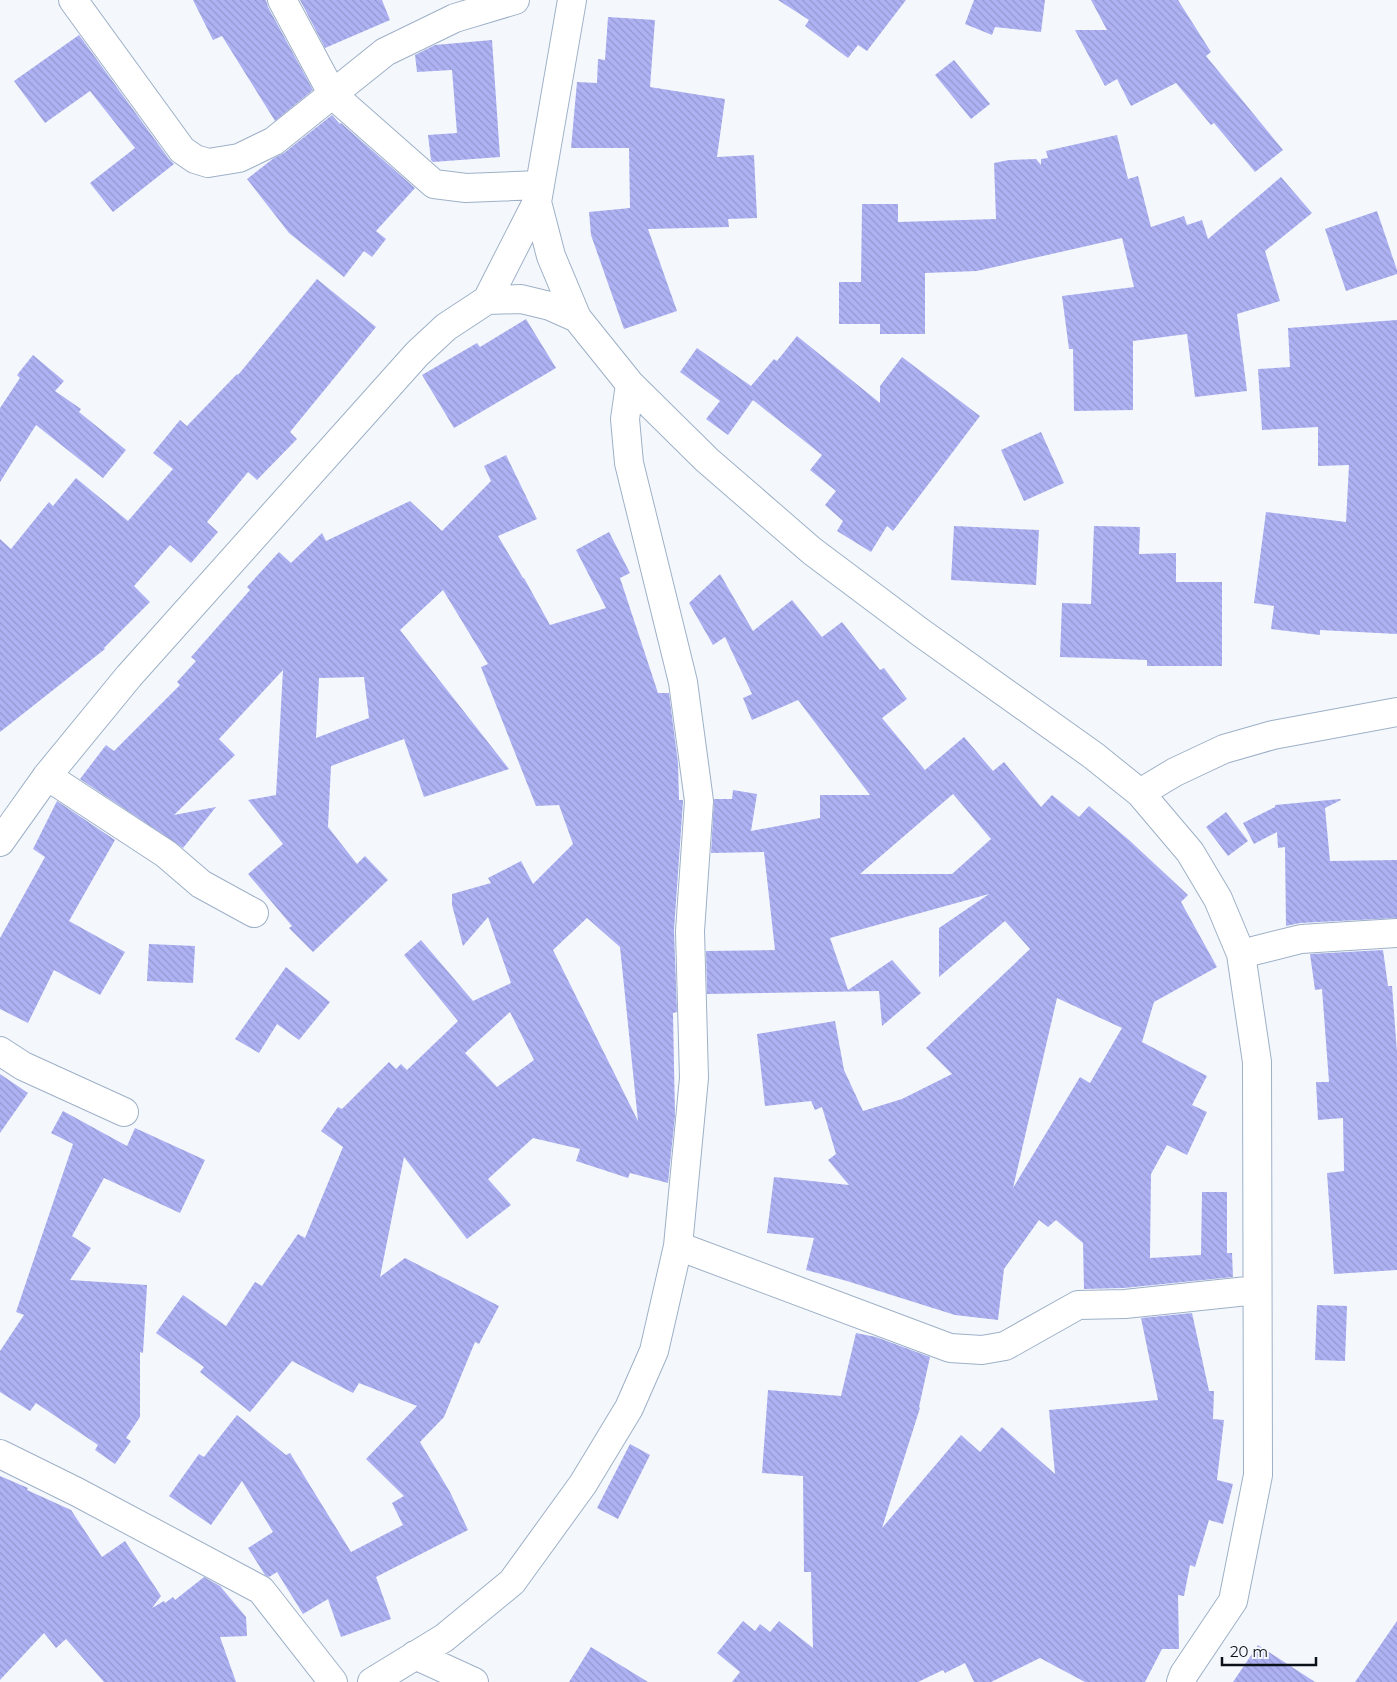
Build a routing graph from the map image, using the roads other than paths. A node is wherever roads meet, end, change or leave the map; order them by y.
1 (73, 0) edge
2 (282, 0) edge
3 (515, 0) edge
4 (572, 0) edge
5 (333, 94) junction
6 (538, 194) junction
7 (486, 300) junction
8 (577, 318) junction
9 (630, 384) junction
10 (1397, 712) edge
11 (47, 776) junction
12 (1140, 793) junction
13 (3, 831) edge
14 (254, 913) dead end
15 (1397, 933) edge
16 (1241, 954) junction
17 (0, 1051) edge
18 (124, 1112) dead end
19 (678, 1246) junction
20 (1257, 1290) junction
21 (0, 1454) edge
22 (415, 1655) junction
23 (1185, 1679) edge
24 (333, 1682) edge
25 (372, 1682) edge
26 (474, 1682) edge

1 - 5 street
2 - 5 street
3 - 5 street
4 - 6 street
5 - 6 street
6 - 7 street
6 - 8 street
7 - 8 street
7 - 11 street
8 - 9 street
9 - 12 street
9 - 19 street
10 - 12 street
11 - 13 street
11 - 14 street
12 - 16 street
15 - 16 street
16 - 20 street
17 - 18 street
19 - 20 street
19 - 22 street
20 - 23 street
21 - 24 street
22 - 25 street
22 - 26 street

